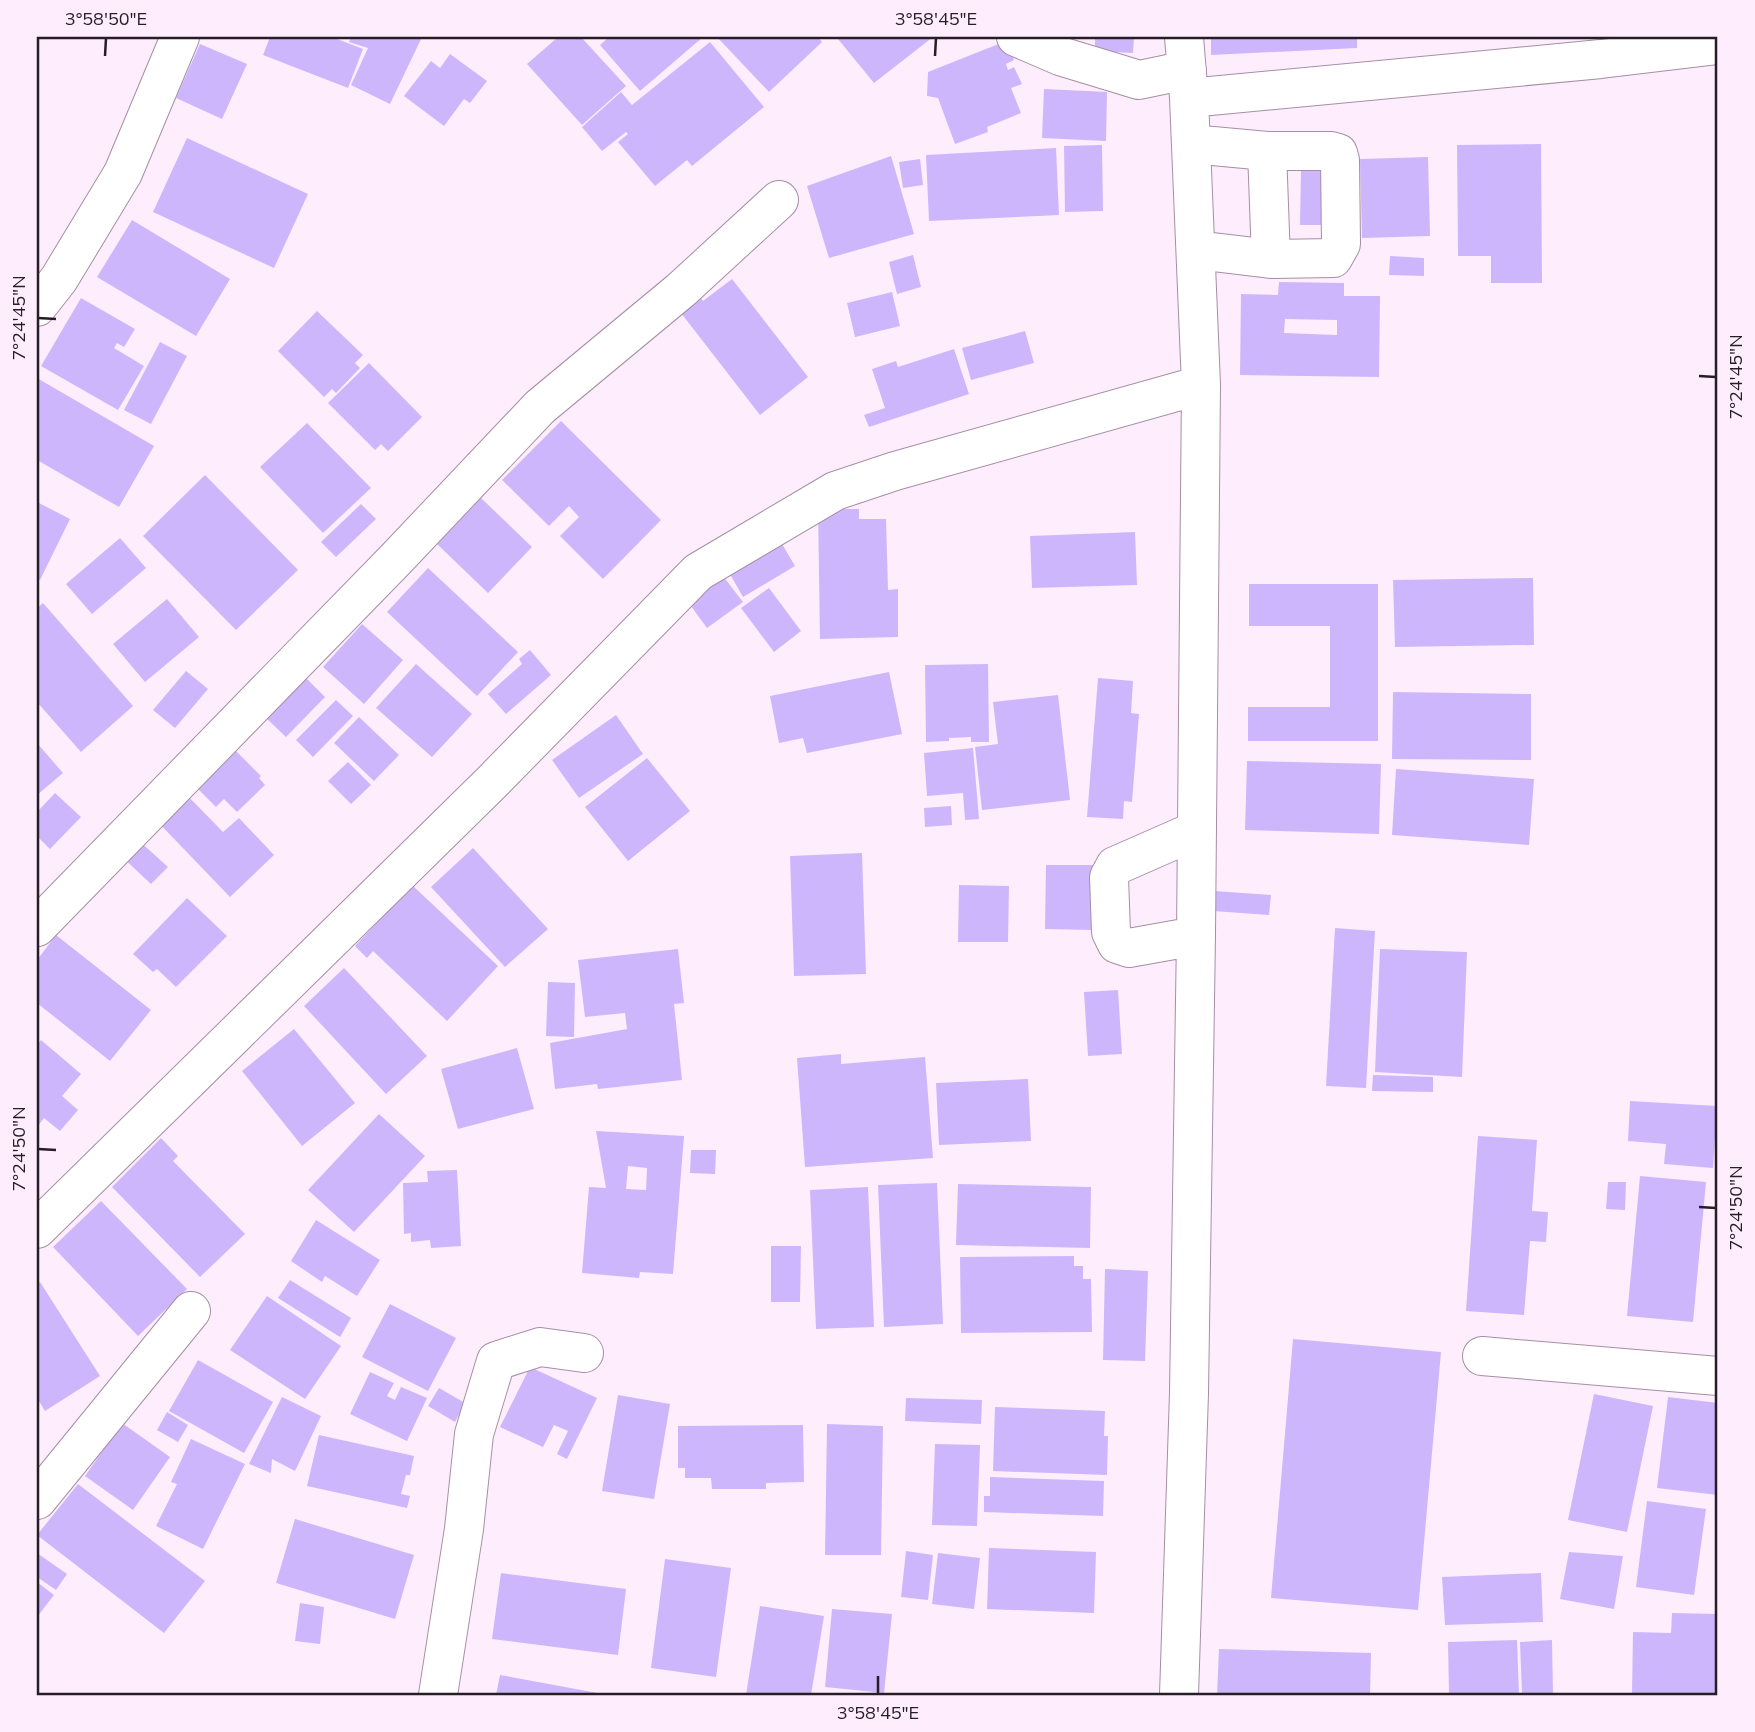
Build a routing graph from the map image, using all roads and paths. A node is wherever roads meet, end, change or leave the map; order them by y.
1 (180, 37) edge
2 (1016, 37) edge
3 (1718, 45) edge
4 (1187, 68) edge
5 (1191, 144) junction
6 (1267, 151) junction
7 (779, 201) dead end
8 (1196, 250) junction
9 (1271, 259) junction
10 (37, 307) edge
11 (1201, 385) junction
12 (1197, 830) junction
13 (37, 927) edge
14 (1196, 936) junction
15 (37, 1229) edge
16 (191, 1311) dead end
17 (584, 1353) dead end
18 (1482, 1356) dead end
19 (1718, 1376) edge
20 (37, 1500) edge
21 (438, 1695) edge
22 (1179, 1695) edge

1 - 10 street
2 - 4 street
3 - 4 street
4 - 5 street
5 - 6 street
5 - 8 street
6 - 9 street
6 - 9 street
7 - 13 street
8 - 9 street
8 - 11 street
11 - 12 street
11 - 15 street
12 - 14 street
12 - 14 street
14 - 22 street
16 - 20 street
17 - 21 street
18 - 19 street

